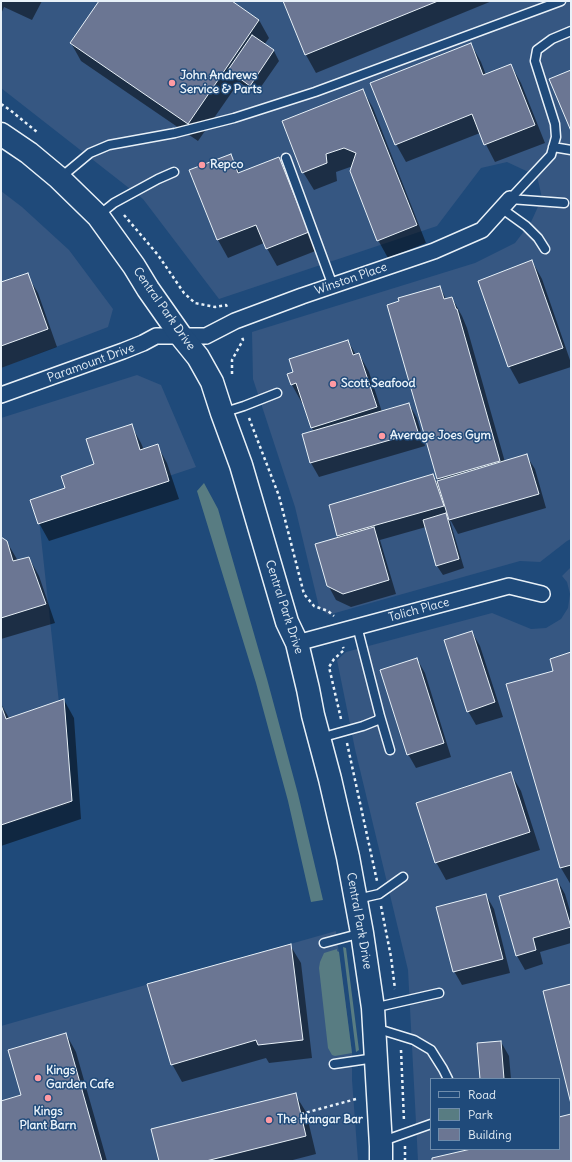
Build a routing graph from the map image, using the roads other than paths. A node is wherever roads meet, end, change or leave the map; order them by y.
1 (561, 1) edge
2 (571, 31) edge
3 (1, 134) edge
4 (553, 147) junction
5 (571, 150) edge
6 (286, 158) dead end
7 (174, 172) dead end
8 (59, 178) junction
9 (564, 203) dead end
10 (505, 204) junction
11 (98, 216) junction
12 (545, 249) dead end
13 (333, 286) junction
14 (181, 336) junction
15 (277, 393) dead end
16 (1, 395) edge
17 (222, 413) junction
18 (542, 594) dead end
19 (357, 626) junction
20 (296, 643) junction
21 (380, 716) junction
22 (319, 738) junction
23 (390, 750) dead end
24 (402, 877) dead end
25 (356, 900) junction
26 (362, 933) junction
27 (324, 943) dead end
28 (439, 993) dead end
29 (373, 1018) junction
30 (376, 1058) junction
31 (334, 1064) dead end
32 (448, 1078) edge
33 (430, 1125) edge
34 (381, 1151) edge

1 - 8 lane
2 - 4 lane
3 - 8 main road, Central Park Drive
4 - 5 lane
4 - 10 lane
6 - 13 lane
7 - 11 lane
8 - 11 main road, Central Park Drive
9 - 10 lane
10 - 12 lane
10 - 13 street, Winston Place
11 - 14 main road, Central Park Drive
13 - 14 street, Winston Place
14 - 16 street, Paramount Drive
14 - 17 main road, Central Park Drive
15 - 17 lane
17 - 20 main road, Central Park Drive
18 - 19 street, Tolich Place
19 - 20 street, Tolich Place
19 - 21 lane
20 - 22 main road, Central Park Drive
21 - 22 lane
21 - 23 lane
22 - 25 main road, Central Park Drive
24 - 25 lane
25 - 26 main road, Central Park Drive
26 - 27 lane
26 - 29 main road, Central Park Drive
28 - 29 lane
29 - 30 main road, Central Park Drive
29 - 32 lane
30 - 31 lane
30 - 34 main road, Central Park Drive
33 - 34 lane

